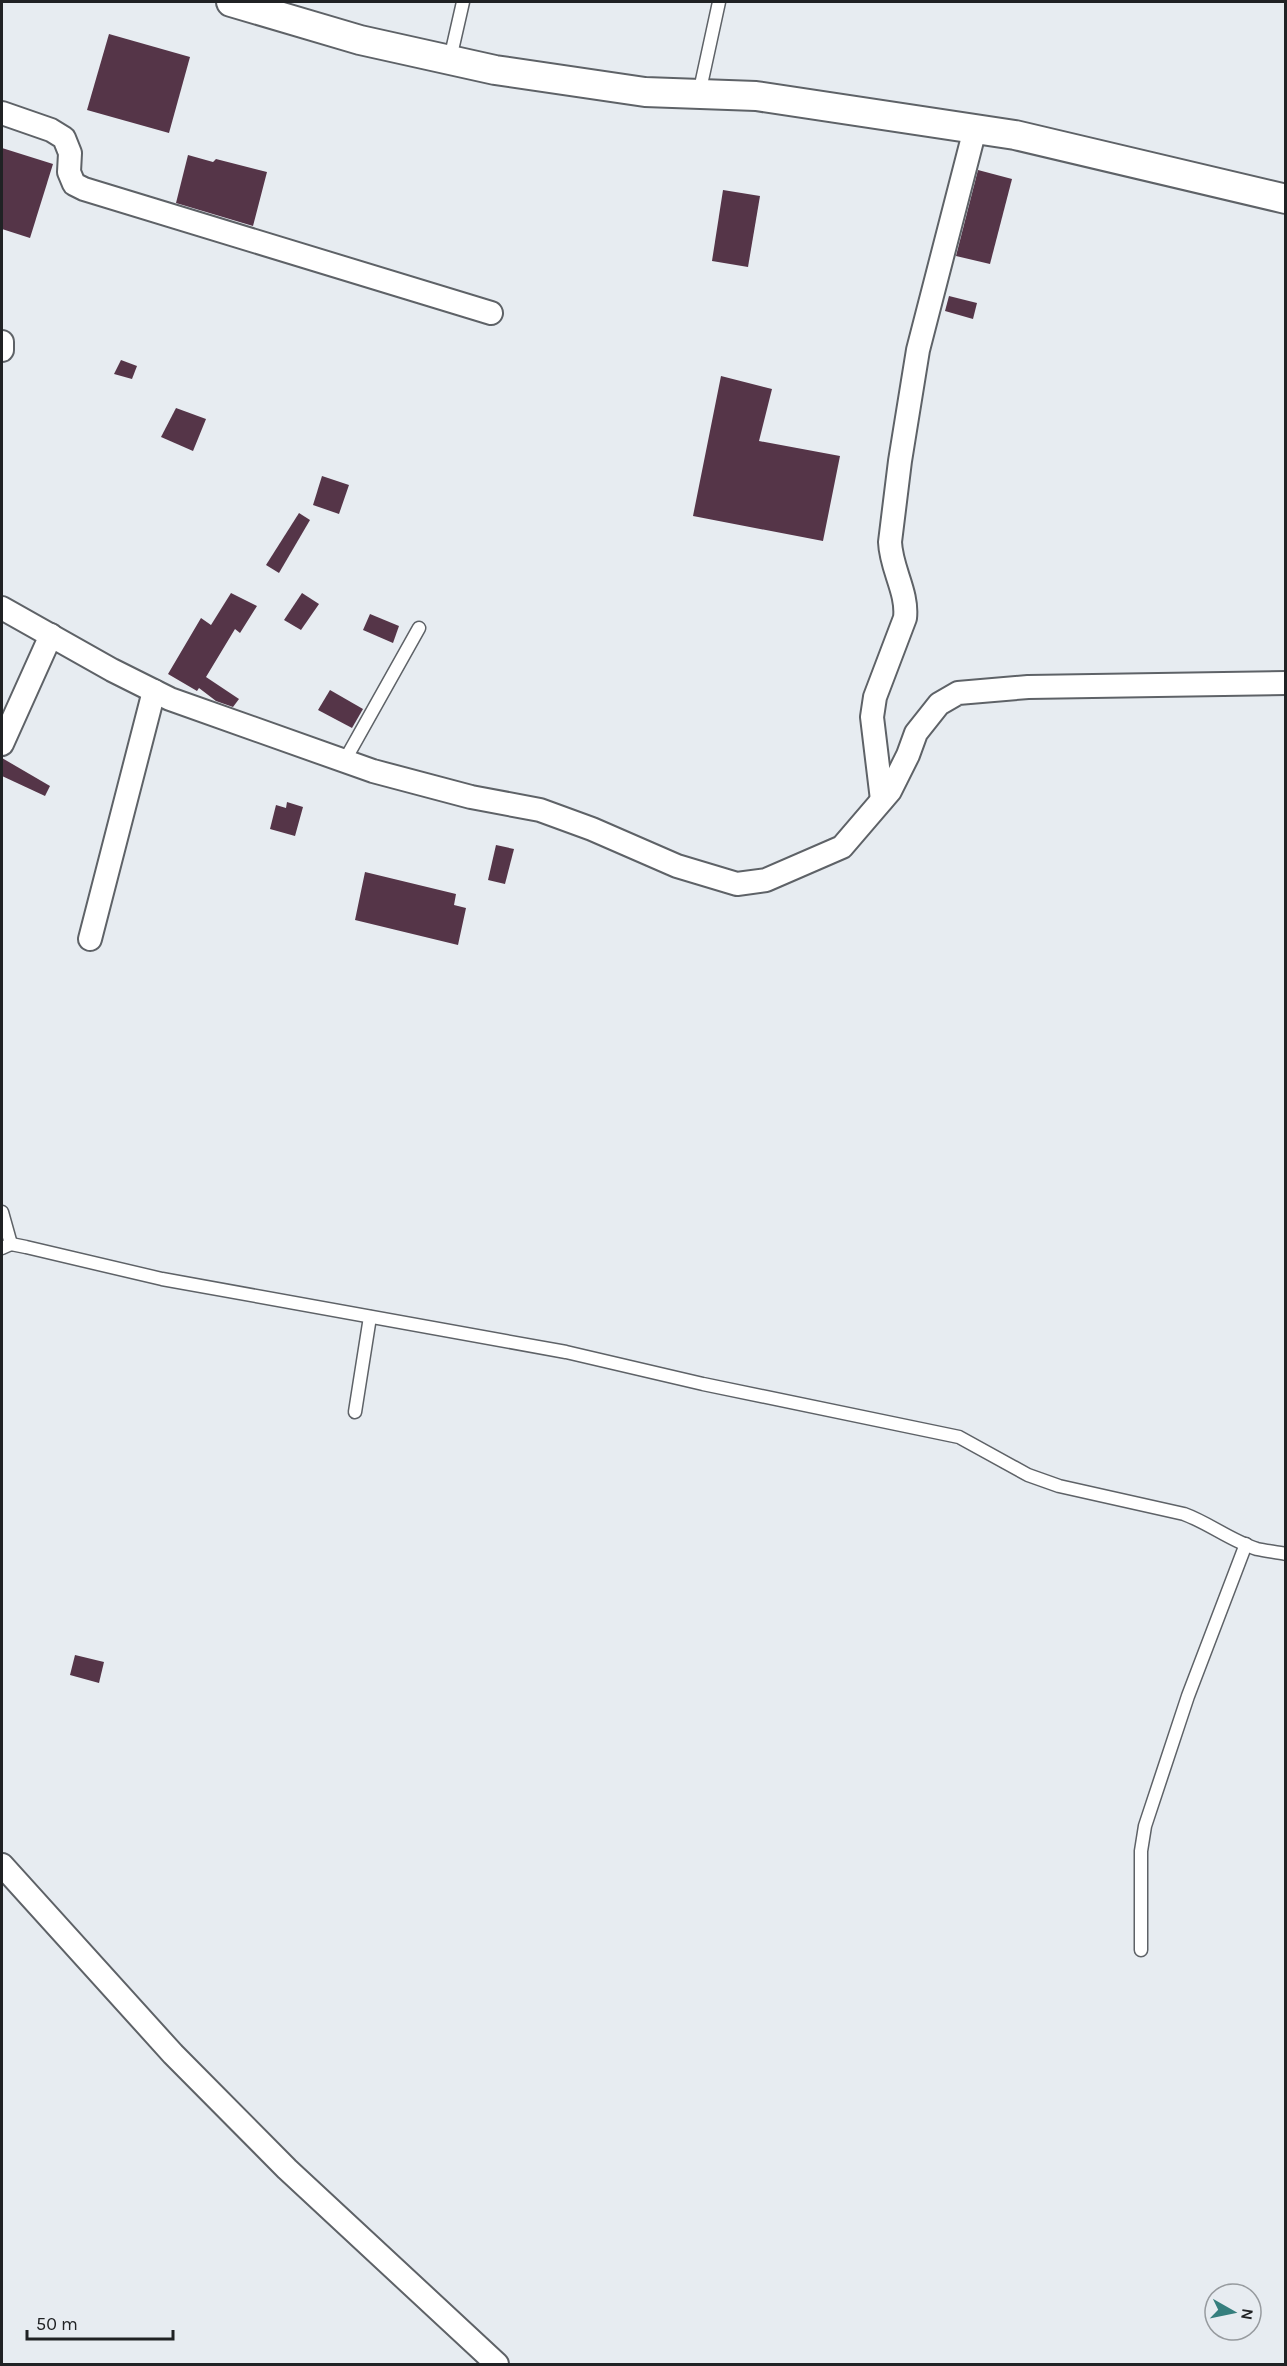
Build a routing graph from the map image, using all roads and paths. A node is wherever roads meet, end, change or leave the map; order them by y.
1 (231, 2) edge
2 (463, 2) edge
3 (718, 2) edge
4 (272, 7) edge
5 (450, 59) junction
6 (699, 94) junction
7 (2, 113) edge
8 (975, 129) junction
9 (1286, 199) edge
10 (492, 313) dead end
11 (2, 342) edge
12 (2, 350) edge
13 (2, 608) edge
14 (419, 628) dead end
15 (51, 635) junction
16 (1286, 683) edge
17 (154, 691) junction
18 (2, 744) edge
19 (345, 760) junction
20 (882, 800) junction
21 (90, 939) dead end
22 (2, 1212) edge
23 (6, 1246) edge
24 (370, 1317) junction
25 (355, 1412) dead end
26 (1246, 1544) junction
27 (1286, 1554) edge
28 (2, 1865) edge
29 (1141, 1950) dead end
30 (497, 2364) edge

1 - 4 street
2 - 5 lane
3 - 6 lane
4 - 5 street
5 - 6 street
6 - 8 street
7 - 10 street
8 - 9 street
8 - 20 street
11 - 12 street
13 - 15 street
14 - 19 lane
15 - 17 street
15 - 18 street
16 - 20 street
17 - 19 street
17 - 21 street
19 - 20 street
22 - 23 lane
23 - 24 lane
24 - 25 lane
24 - 26 lane
26 - 27 lane
26 - 29 lane
28 - 30 street

